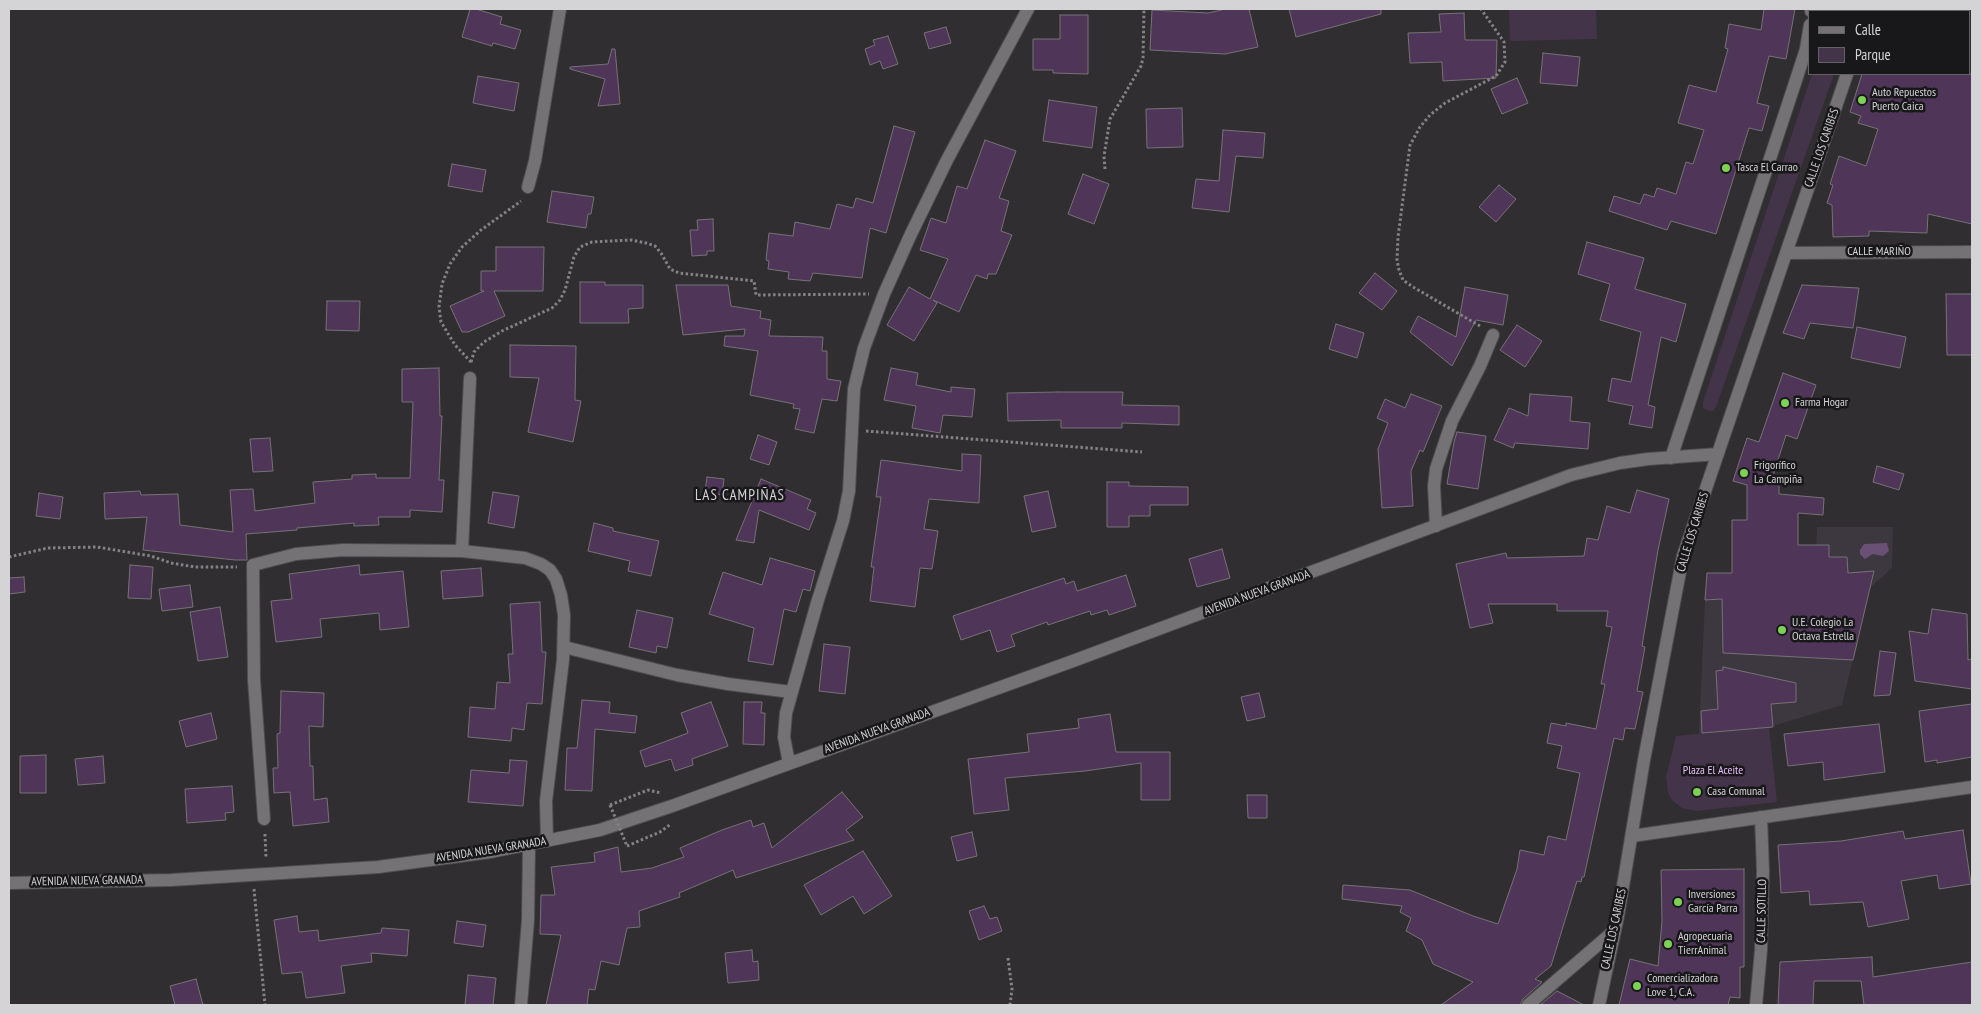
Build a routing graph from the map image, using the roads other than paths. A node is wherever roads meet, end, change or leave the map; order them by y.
1 (560, 9) edge
2 (1028, 9) edge
3 (1808, 37) edge
4 (1847, 75) edge
5 (528, 187) road end
6 (1972, 252) edge
7 (1786, 253) junction
8 (1493, 335) road end
9 (470, 378) road end
10 (1718, 454) junction
11 (1670, 458) junction
12 (1436, 526) junction
13 (462, 551) junction
14 (564, 647) junction
15 (791, 692) junction
16 (789, 763) junction
17 (1972, 787) edge
18 (264, 818) road end
19 (1761, 818) junction
20 (1632, 836) junction
21 (547, 841) junction
22 (529, 844) junction
23 (9, 882) edge
24 (1615, 930) junction
25 (521, 1005) edge
26 (1528, 1005) edge
27 (1599, 1005) edge
28 (1756, 1005) edge

1 - 5 street
2 - 15 street
3 - 11 street
4 - 7 street, CALLE LOS CARIBES
6 - 7 street, CALLE MARIÑO
7 - 10 street, CALLE LOS CARIBES
8 - 12 street
9 - 13 street
10 - 11 street, AVENIDA NUEVA GRANADA
10 - 20 street, CALLE LOS CARIBES
11 - 12 street, AVENIDA NUEVA GRANADA
12 - 16 street, AVENIDA NUEVA GRANADA
13 - 14 street
13 - 18 street
14 - 15 street
14 - 21 street
15 - 16 street
16 - 21 street, AVENIDA NUEVA GRANADA
17 - 19 street
19 - 20 street
19 - 28 street, CALLE SOTILLO
20 - 24 street, CALLE LOS CARIBES
21 - 22 street, AVENIDA NUEVA GRANADA
22 - 23 street, AVENIDA NUEVA GRANADA
22 - 25 street
24 - 26 street
24 - 27 street, CALLE LOS CARIBES

